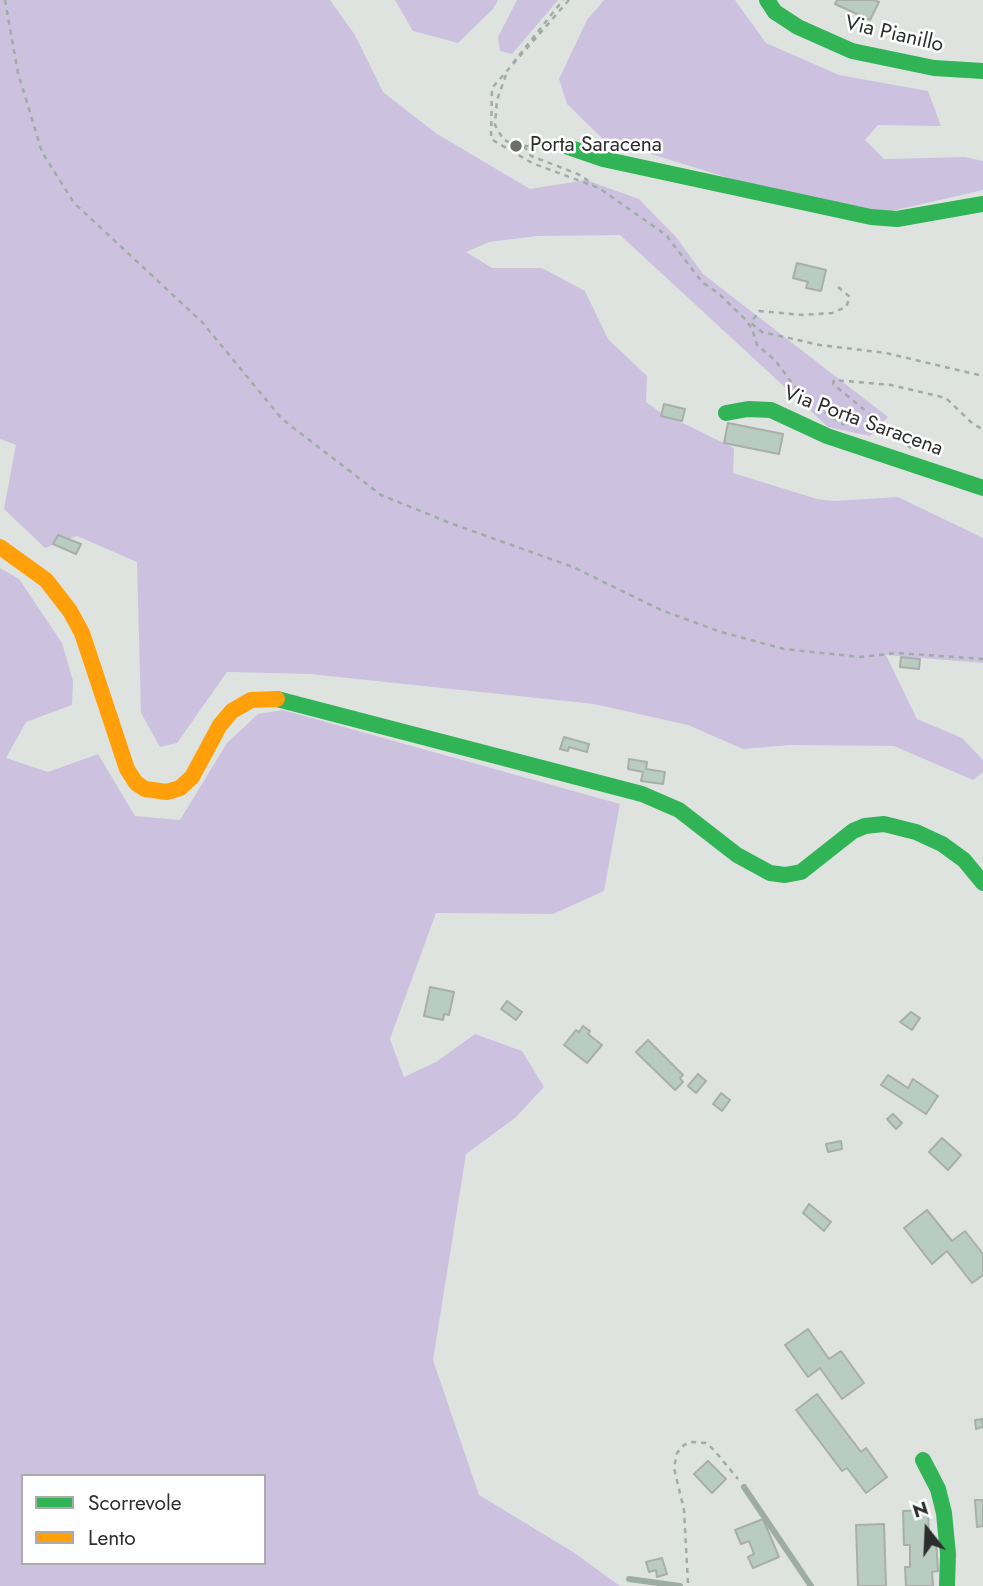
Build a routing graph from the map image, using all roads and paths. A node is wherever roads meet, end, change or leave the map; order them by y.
1 (5, 0) edge
2 (563, 0) edge
3 (569, 0) edge
4 (767, 0) edge
5 (983, 71) edge
6 (524, 146) junction
7 (568, 148) joint
8 (599, 188) junction
9 (983, 204) edge
10 (838, 288) dead end
11 (983, 376) edge
12 (726, 413) dead end
13 (847, 426) dead end
14 (983, 429) edge
15 (919, 455) dead end
16 (983, 488) edge
17 (0, 547) edge
18 (983, 659) edge
19 (983, 883) edge
20 (923, 1460) dead end
21 (744, 1486) joint
22 (629, 1579) dead end
23 (681, 1586) edge
24 (689, 1586) edge
25 (811, 1586) edge
26 (947, 1586) edge

1 - 18 path
2 - 6 path
3 - 8 path
4 - 5 street, Via Pianillo
6 - 7 path
6 - 8 path
7 - 9 street
8 - 13 path
10 - 11 path
12 - 16 street, Via Porta Saracena
14 - 15 path
17 - 19 street
20 - 26 street
21 - 24 path
21 - 25 lane
22 - 23 lane

